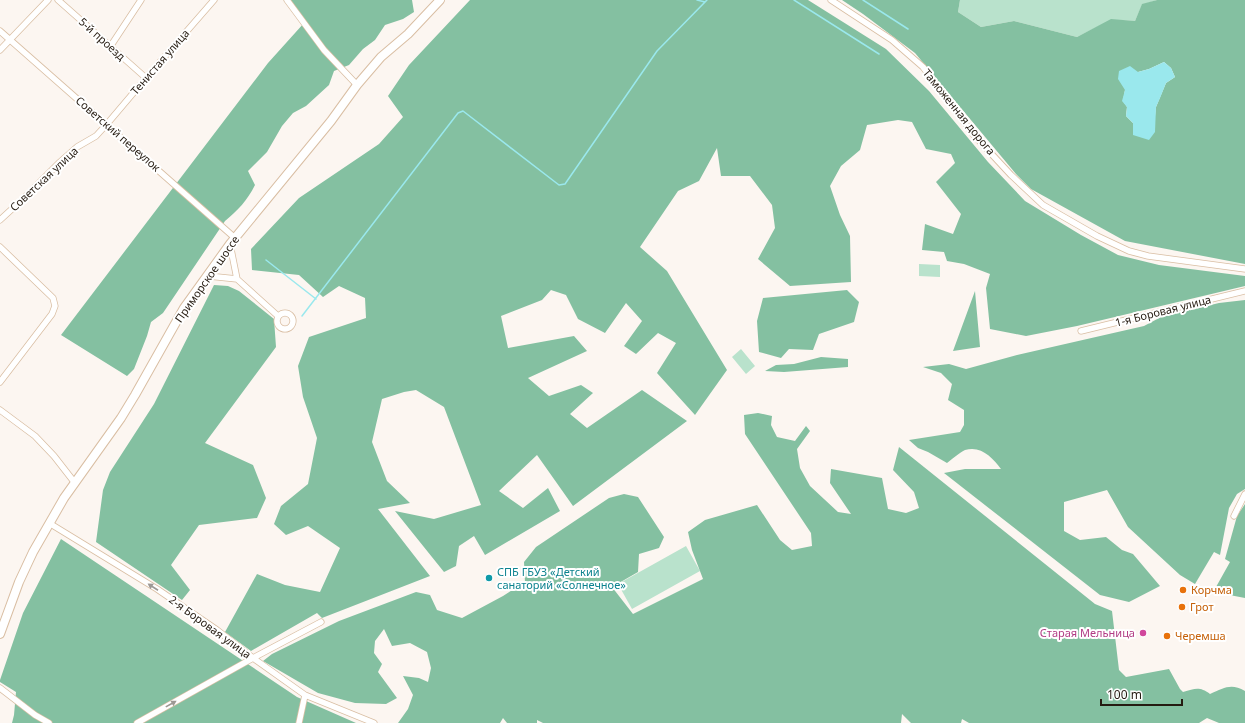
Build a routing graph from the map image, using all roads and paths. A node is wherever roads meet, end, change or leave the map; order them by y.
1 (48, 0) edge
2 (58, 0) edge
3 (141, 0) edge
4 (214, 0) edge
5 (287, 0) edge
6 (440, 0) edge
7 (831, 0) edge
8 (0, 30) edge
9 (10, 40) junction
10 (110, 46) junction
11 (0, 50) edge
12 (146, 78) junction
13 (357, 85) junction
14 (107, 124) junction
15 (0, 220) edge
16 (233, 241) junction
17 (0, 247) edge
18 (1245, 269) edge
19 (208, 276) junction
20 (237, 279) junction
21 (1245, 291) edge
22 (278, 316) dead end
23 (1081, 331) dead end
24 (0, 382) edge
25 (0, 410) edge
26 (75, 483) junction
27 (1245, 494) edge
28 (1234, 516) dead end
29 (49, 522) junction
30 (321, 622) dead end
31 (0, 634) edge
32 (253, 658) junction
33 (0, 688) edge
34 (306, 695) junction
35 (49, 723) edge
36 (137, 723) edge
37 (299, 723) edge
38 (374, 723) edge

1 - 9 street
2 - 10 street, 5-й проезд
3 - 10 street
4 - 12 street, Тенистая улица
5 - 13 street
6 - 13 main road, Приморское шоссе
7 - 18 street, Таможенная дорога
8 - 9 street, Советский переулок
9 - 11 street
9 - 14 street, Советский переулок
10 - 12 street, 5-й проезд
12 - 14 street, Тенистая улица
13 - 16 main road, Приморское шоссе
14 - 15 street, Советская улица
14 - 16 street, Советский переулок
16 - 19 main road, Приморское шоссе
16 - 20 street
17 - 24 street
19 - 20 street
19 - 26 main road, Приморское шоссе
20 - 22 street
21 - 23 street, 1-я Боровая улица
25 - 26 street
26 - 29 main road, Приморское шоссе
27 - 28 street
29 - 31 main road, Приморское шоссе
32 -> 29 street, 2-я Боровая улица
30 - 32 street
32 - 34 street, 2-я Боровая улица
36 -> 32 street
33 - 35 street
34 - 37 street
34 - 38 street, 2-я Боровая улица

